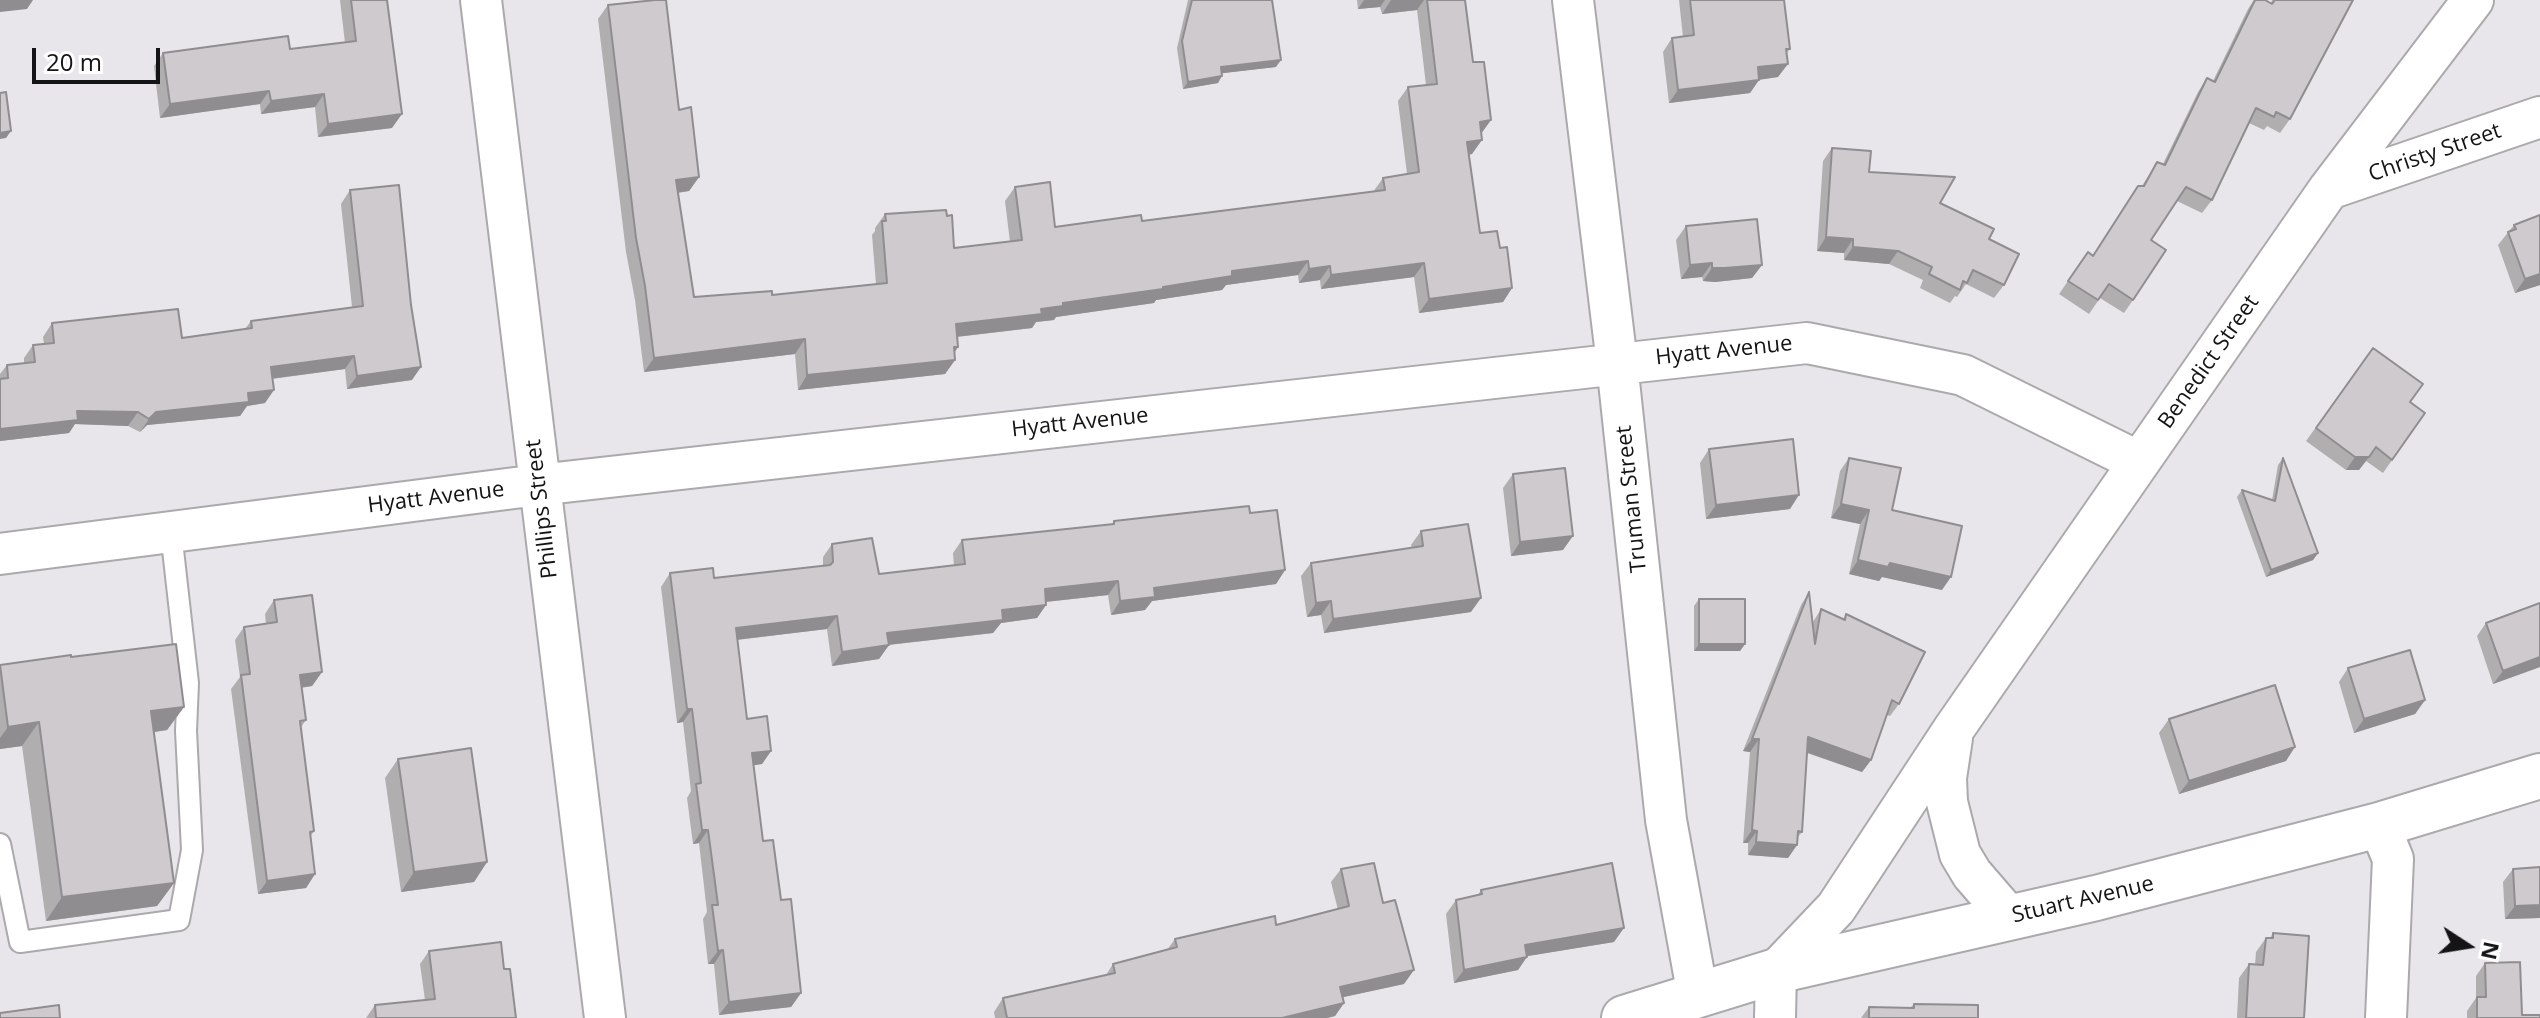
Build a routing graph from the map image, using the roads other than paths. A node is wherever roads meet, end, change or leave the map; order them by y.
1 (481, 0) edge
2 (1573, 0) edge
3 (2473, 0) edge
4 (2540, 117) edge
5 (2329, 189) junction
6 (1617, 363) junction
7 (2139, 462) junction
8 (538, 485) junction
9 (171, 532) junction
10 (0, 554) edge
11 (1953, 730) junction
12 (2540, 776) edge
13 (2379, 825) junction
14 (0, 844) edge
15 (2010, 918) junction
16 (1776, 971) junction
17 (1698, 996) junction
18 (605, 1018) edge
19 (1624, 1018) edge
20 (1775, 1018) edge
21 (2386, 1018) edge

1 - 8 street, Phillips Street
2 - 6 street, Truman Street
3 - 5 street, Benedict Street
4 - 5 street, Christy Street
5 - 7 street, Benedict Street
6 - 7 street, Hyatt Avenue
6 - 8 street, Hyatt Avenue
6 - 17 street, Truman Street
7 - 11 street, Benedict Street
8 - 9 street, Hyatt Avenue
8 - 18 street, Phillips Street
9 - 10 street, Hyatt Avenue
9 - 14 lane
11 - 15 street, Benedict Street
11 - 16 street, Benedict Street
12 - 13 street, Stuart Avenue
13 - 15 street, Stuart Avenue
13 - 21 street
15 - 16 street, Stuart Avenue
16 - 17 street, Stuart Avenue
16 - 20 street
17 - 19 street, Stuart Avenue

